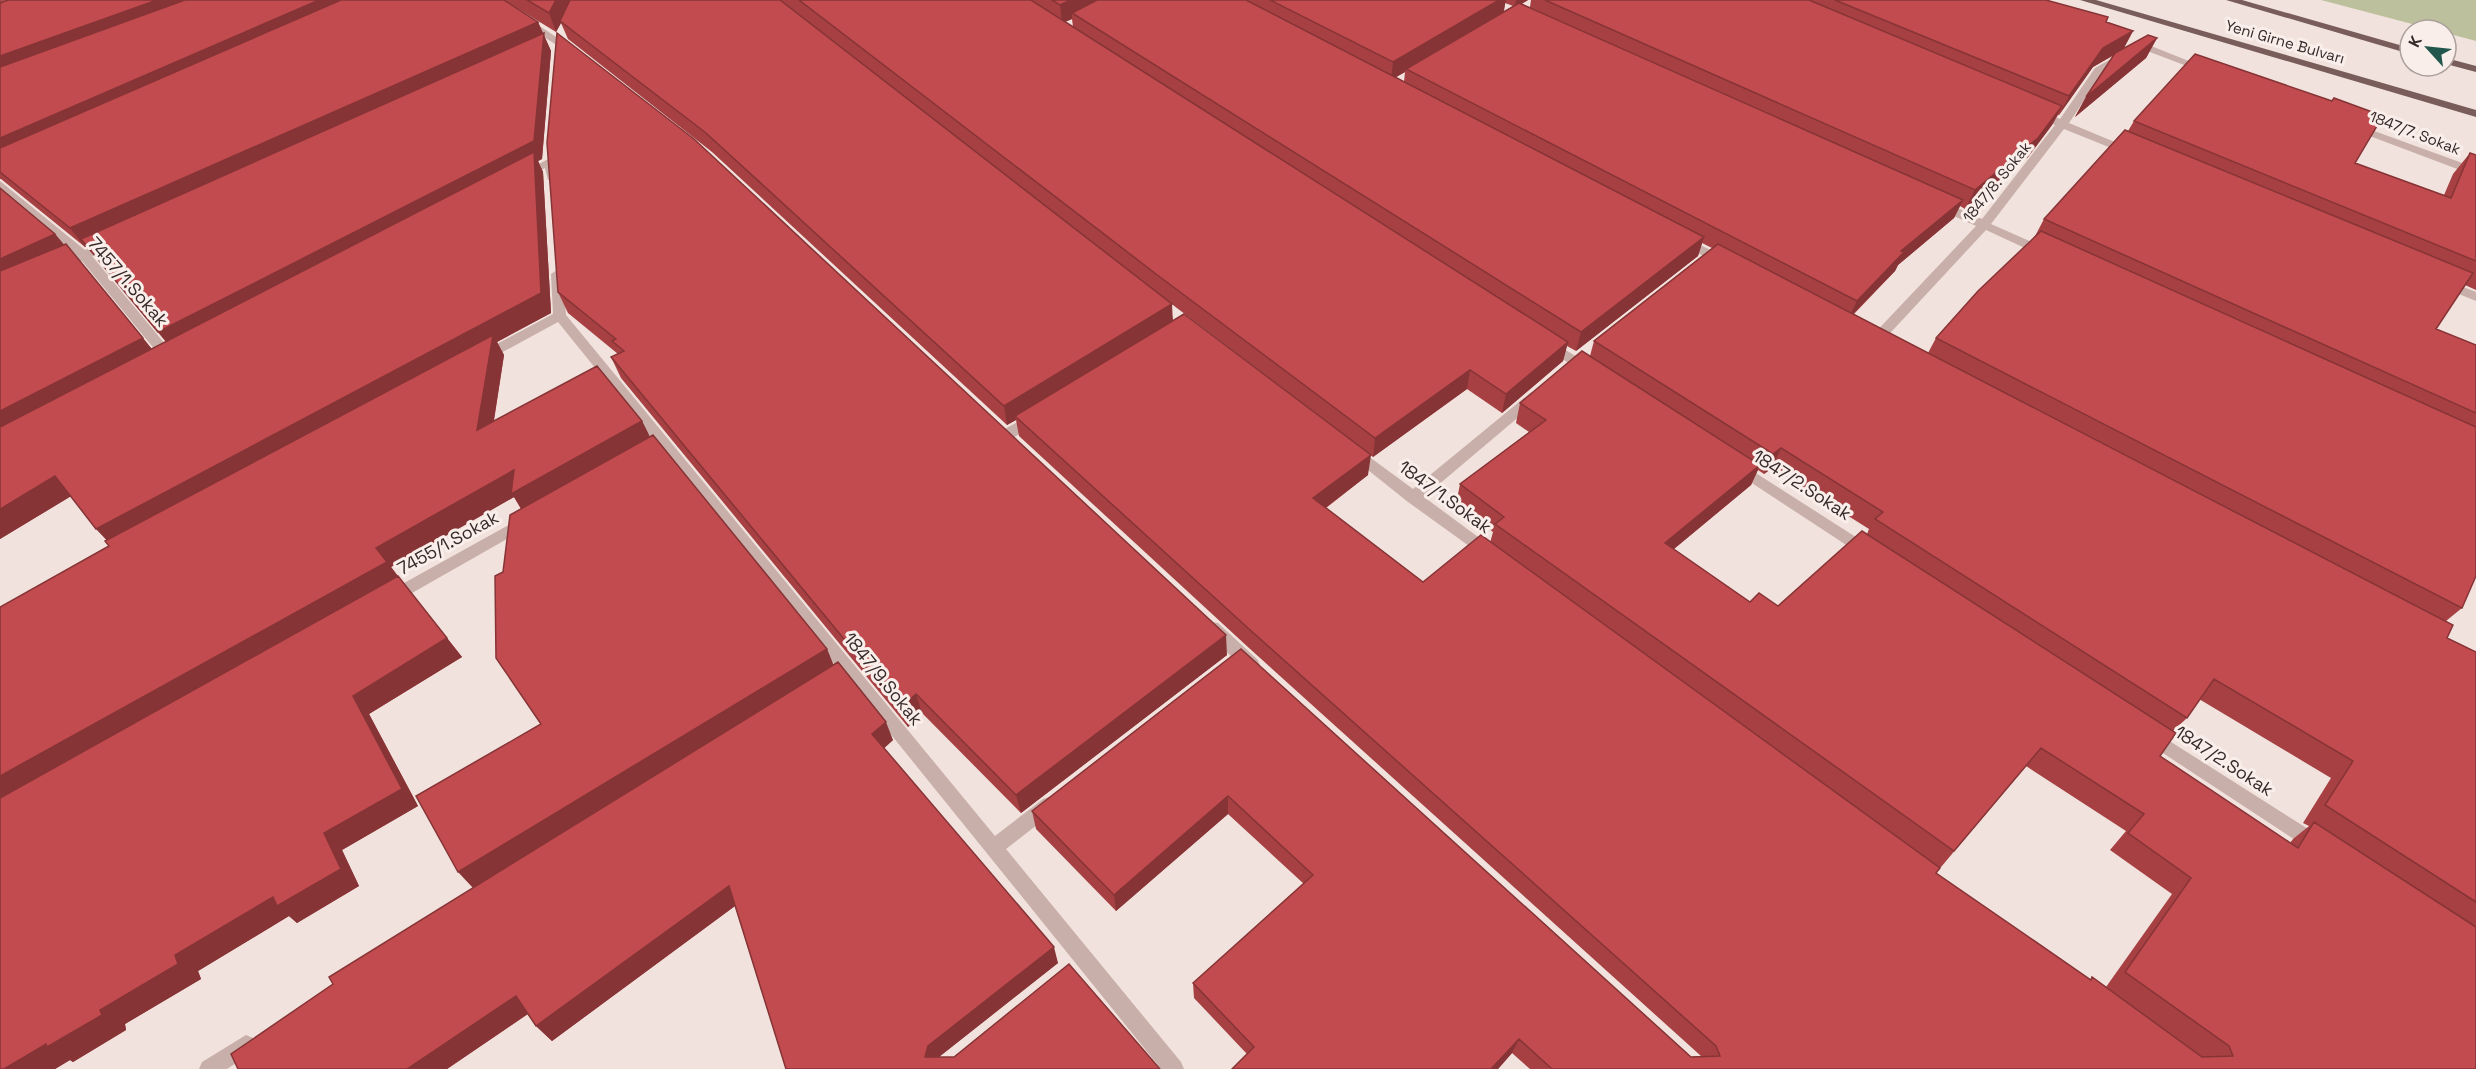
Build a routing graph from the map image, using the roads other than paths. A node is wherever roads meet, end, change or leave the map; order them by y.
1 (493, 0) edge
2 (2085, 0) edge
3 (2231, 0) edge
4 (2398, 48) edge
5 (587, 62) edge
6 (2458, 64) edge
7 (2476, 69) edge
8 (2219, 75) edge
9 (2023, 107) edge
10 (2476, 114) edge
11 (2342, 122) edge
12 (2062, 124) junction
13 (2138, 155) edge
14 (2476, 172) edge
15 (508, 183) edge
16 (0, 185) edge
17 (553, 196) edge
18 (1930, 200) edge
19 (1984, 225) junction
20 (1670, 233) edge
21 (116, 240) edge
22 (84, 255) junction
23 (556, 256) edge
24 (2059, 259) edge
25 (1735, 267) edge
26 (52, 269) edge
27 (2432, 279) edge
28 (2476, 297) edge
29 (560, 316) junction
30 (1535, 335) edge
31 (1875, 341) edge
32 (170, 359) edge
33 (466, 367) edge
34 (1606, 381) edge
35 (1549, 384) edge
36 (1046, 411) edge
37 (1006, 435) edge
38 (1347, 447) edge
39 (1726, 459) edge
40 (1413, 498) junction
41 (540, 513) edge
42 (1876, 557) edge
43 (1500, 561) edge
44 (374, 607) edge
45 (1197, 614) edge
46 (849, 668) junction
47 (1267, 678) edge
48 (829, 681) edge
49 (2136, 726) edge
50 (1059, 798) edge
51 (995, 848) junction
52 (2326, 850) edge
53 (1083, 957) junction
54 (1064, 972) edge
55 (260, 1036) edge
56 (209, 1069) edge
57 (1174, 1069) edge

1 - 5 street
2 - 10 main road, Yeni Girne Bulvarı
3 - 4 main road, Yeni Girne Bulvarı
6 - 7 main road
8 - 12 street, 1847/8. Sokak
9 - 12 street
11 - 14 street, 1847/7. Sokak
12 - 13 street
12 - 19 street, 1847/8. Sokak
15 - 17 street
16 - 22 street, 7457/1.Sokak
18 - 19 street
19 - 24 street
19 - 31 street, 1847/8. Sokak
20 - 25 street
21 - 22 street
22 - 26 street
22 - 32 street, 7457/1.Sokak
23 - 29 street
27 - 28 street
29 - 33 street
29 - 46 street, 1847/9.Sokak
30 - 34 street
35 - 40 street
36 - 37 street
38 - 40 street, 1847/1.Sokak
39 - 42 street, 1847/2.Sokak
40 - 43 street, 1847/1.Sokak
41 - 44 street, 7455/1.Sokak
45 - 47 street
46 - 48 street
46 - 51 street, 1847/9.Sokak
49 - 52 street, 1847/2.Sokak
50 - 51 street
51 - 53 street, 1847/9.Sokak
53 - 54 street
53 - 57 street, 1847/9.Sokak
55 - 56 street

